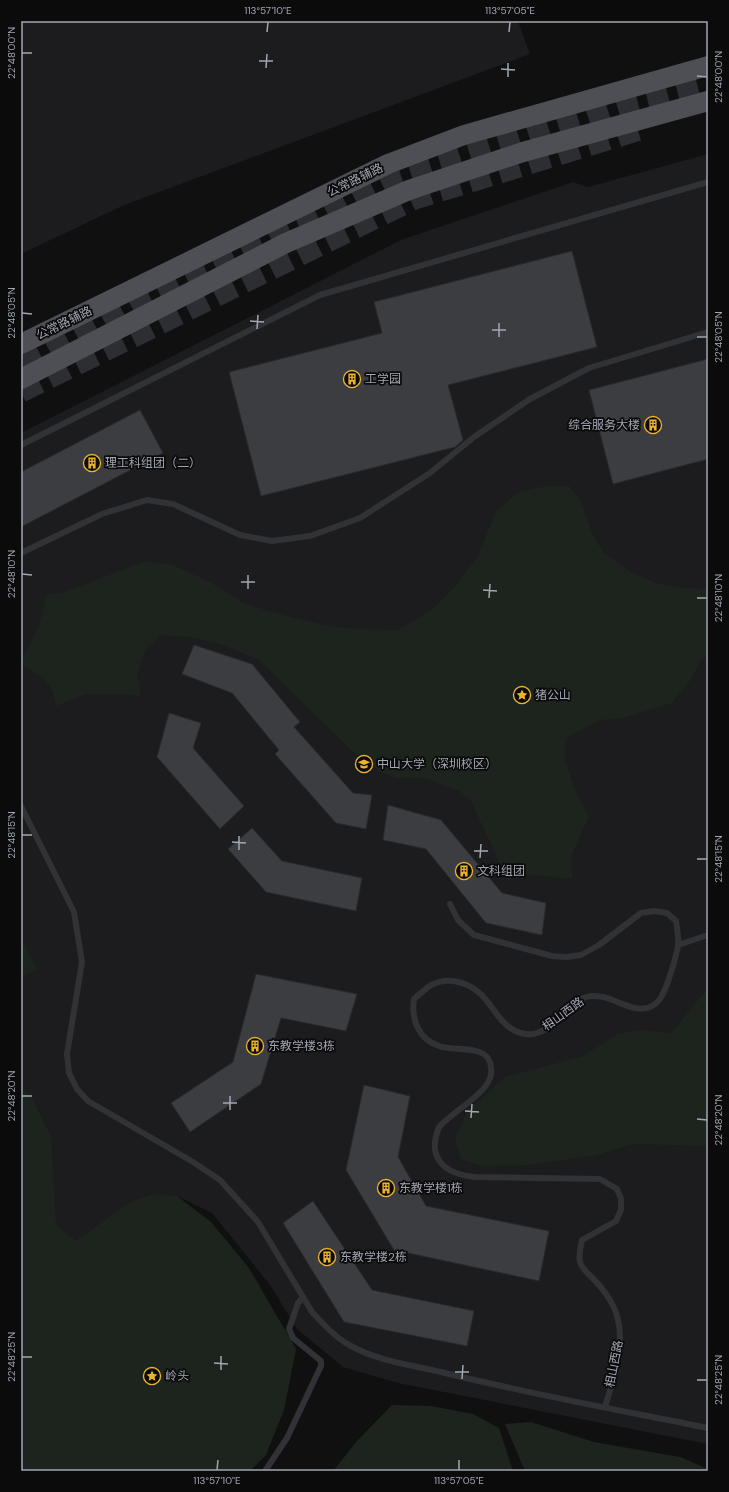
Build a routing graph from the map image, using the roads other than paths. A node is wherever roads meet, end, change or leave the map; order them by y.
1 (708, 66) edge
2 (708, 101) edge
3 (708, 182) edge
4 (708, 332) edge
5 (21, 344) edge
6 (21, 379) edge
7 (21, 445) edge
8 (21, 553) edge
9 (21, 806) edge
10 (450, 904) dead end
11 (708, 935) edge
12 (678, 945) junction
13 (303, 1297) junction
14 (605, 1407) junction
15 (708, 1428) edge
16 (265, 1471) edge

1 - 5 main road, 公常路辅路
2 - 6 main road
3 - 7 lane
4 - 8 lane
9 - 13 lane
10 - 12 lane, 相山西路
11 - 12 lane
12 - 14 lane, 相山西路
13 - 14 lane
13 - 16 lane
14 - 15 lane

